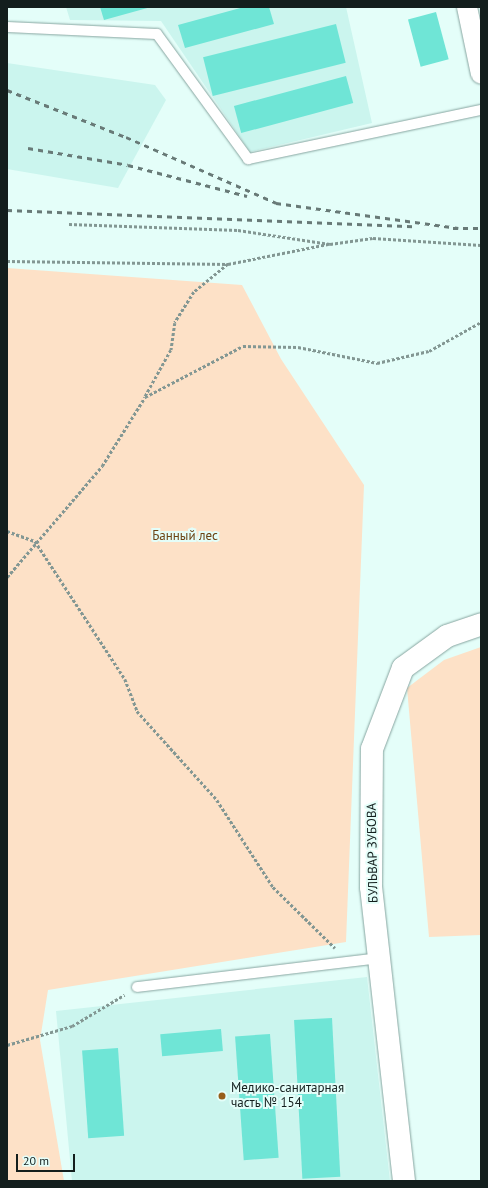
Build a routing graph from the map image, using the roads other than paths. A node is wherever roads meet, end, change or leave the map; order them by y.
1 (467, 7) edge
2 (7, 27) edge
3 (481, 74) edge
4 (481, 110) edge
5 (481, 624) edge
6 (379, 958) junction
7 (137, 987) road end
8 (404, 1181) edge

1 - 3 street
2 - 4 lane
5 - 6 street, БУЛЬВАР ЗУБОВА
6 - 7 lane
6 - 8 street, БУЛЬВАР ЗУБОВА

